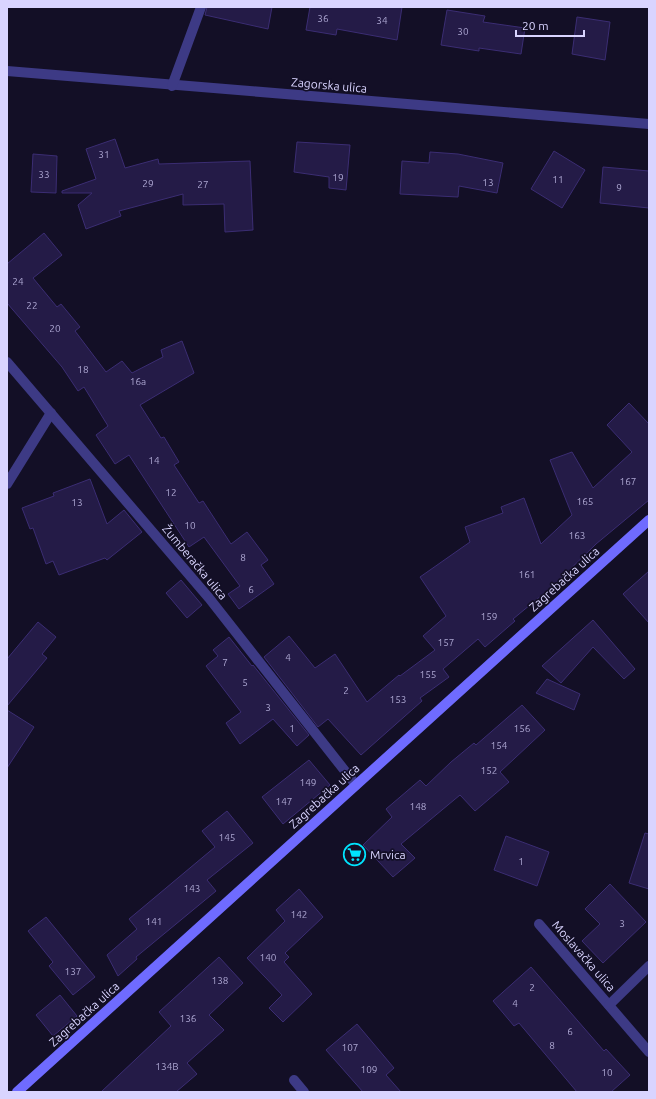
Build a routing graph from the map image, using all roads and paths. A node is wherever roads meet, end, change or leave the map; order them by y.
1 (201, 7) edge
2 (7, 71) edge
3 (172, 86) junction
4 (649, 124) edge
5 (7, 362) edge
6 (51, 413) junction
7 (7, 484) edge
8 (649, 520) edge
9 (356, 785) junction
10 (539, 924) dead end
11 (649, 966) edge
12 (609, 1005) junction
13 (649, 1052) edge
14 (294, 1080) dead end
15 (17, 1092) edge
16 (304, 1092) edge

1 - 3 street
2 - 3 street, Zagorska ulica
3 - 4 street, Zagorska ulica
5 - 6 street, Žumberačka ulica
6 - 7 street
6 - 9 street, Žumberačka ulica
8 - 9 main road, Zagrebačka ulica
9 - 15 main road, Zagrebačka ulica
10 - 12 street, Moslavačka ulica
11 - 12 street, Moslavačka ulica
12 - 13 street, Moslavačka ulica
14 - 16 street

